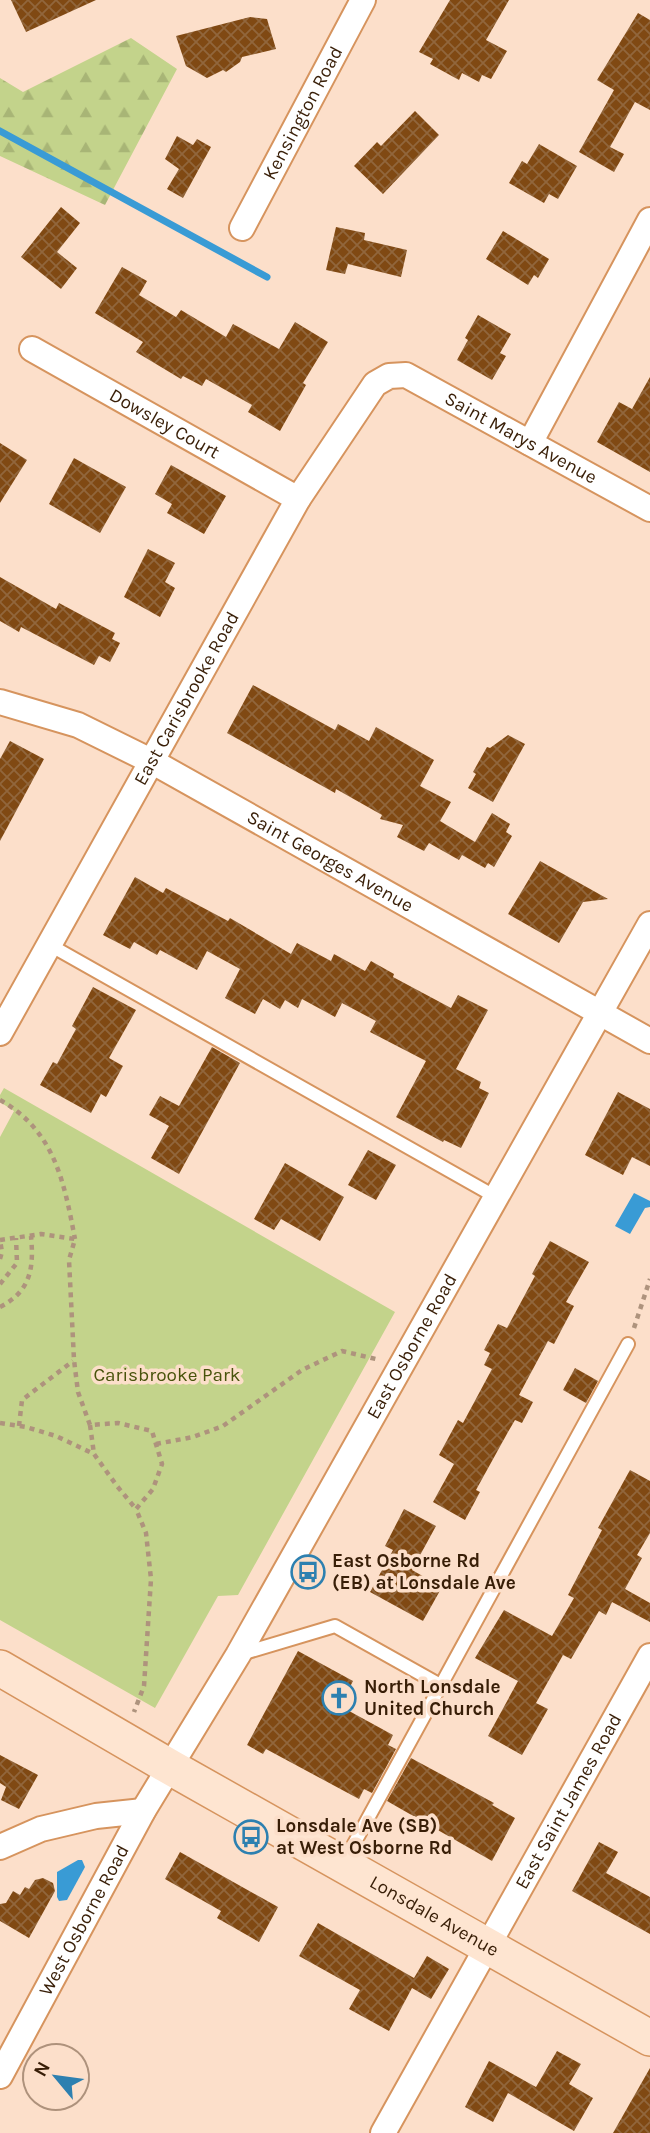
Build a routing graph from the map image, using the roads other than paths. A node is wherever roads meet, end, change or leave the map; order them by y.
1 (363, 0) edge
2 (650, 220) edge
3 (242, 228) dead end
4 (32, 349) dead end
5 (389, 376) joint
6 (530, 443) junction
7 (298, 499) junction
8 (650, 509) edge
9 (0, 702) edge
10 (153, 762) junction
11 (650, 924) edge
12 (48, 944) junction
13 (600, 1013) junction
14 (0, 1033) edge
15 (650, 1041) edge
16 (496, 1197) junction
17 (628, 1344) road end
18 (238, 1655) junction
19 (650, 1656) edge
20 (0, 1668) edge
21 (442, 1686) junction
22 (170, 1767) junction
23 (143, 1811) junction
24 (0, 1847) edge
25 (343, 1864) junction
26 (488, 1947) junction
27 (650, 2038) edge
28 (0, 2076) edge
29 (383, 2133) edge

1 - 3 street, Kensington Road
2 - 6 street
4 - 7 street, Dowsley Court
5 - 6 street, Saint Marys Avenue
5 - 7 street, East Carisbrooke Road
6 - 8 street, Saint Marys Avenue
7 - 10 street, East Carisbrooke Road
9 - 10 street, Saint Georges Avenue
10 - 12 street, East Carisbrooke Road
10 - 13 street, Saint Georges Avenue
11 - 13 street, East Osborne Road
12 - 14 street, East Carisbrooke Road
12 - 16 lane
13 - 15 street, Saint Georges Avenue
13 - 16 street, East Osborne Road
16 - 18 street, East Osborne Road
17 - 21 lane
18 - 21 lane
18 - 22 street, East Osborne Road
19 - 26 street, East Saint James Road
20 - 22 street, Lonsdale Avenue
21 - 25 lane
22 - 23 street, West Osborne Road
22 - 25 street, Lonsdale Avenue
23 - 24 street
23 - 28 street, West Osborne Road
25 - 26 street, Lonsdale Avenue
26 - 27 street, Lonsdale Avenue
26 - 29 street, East Saint James Road

